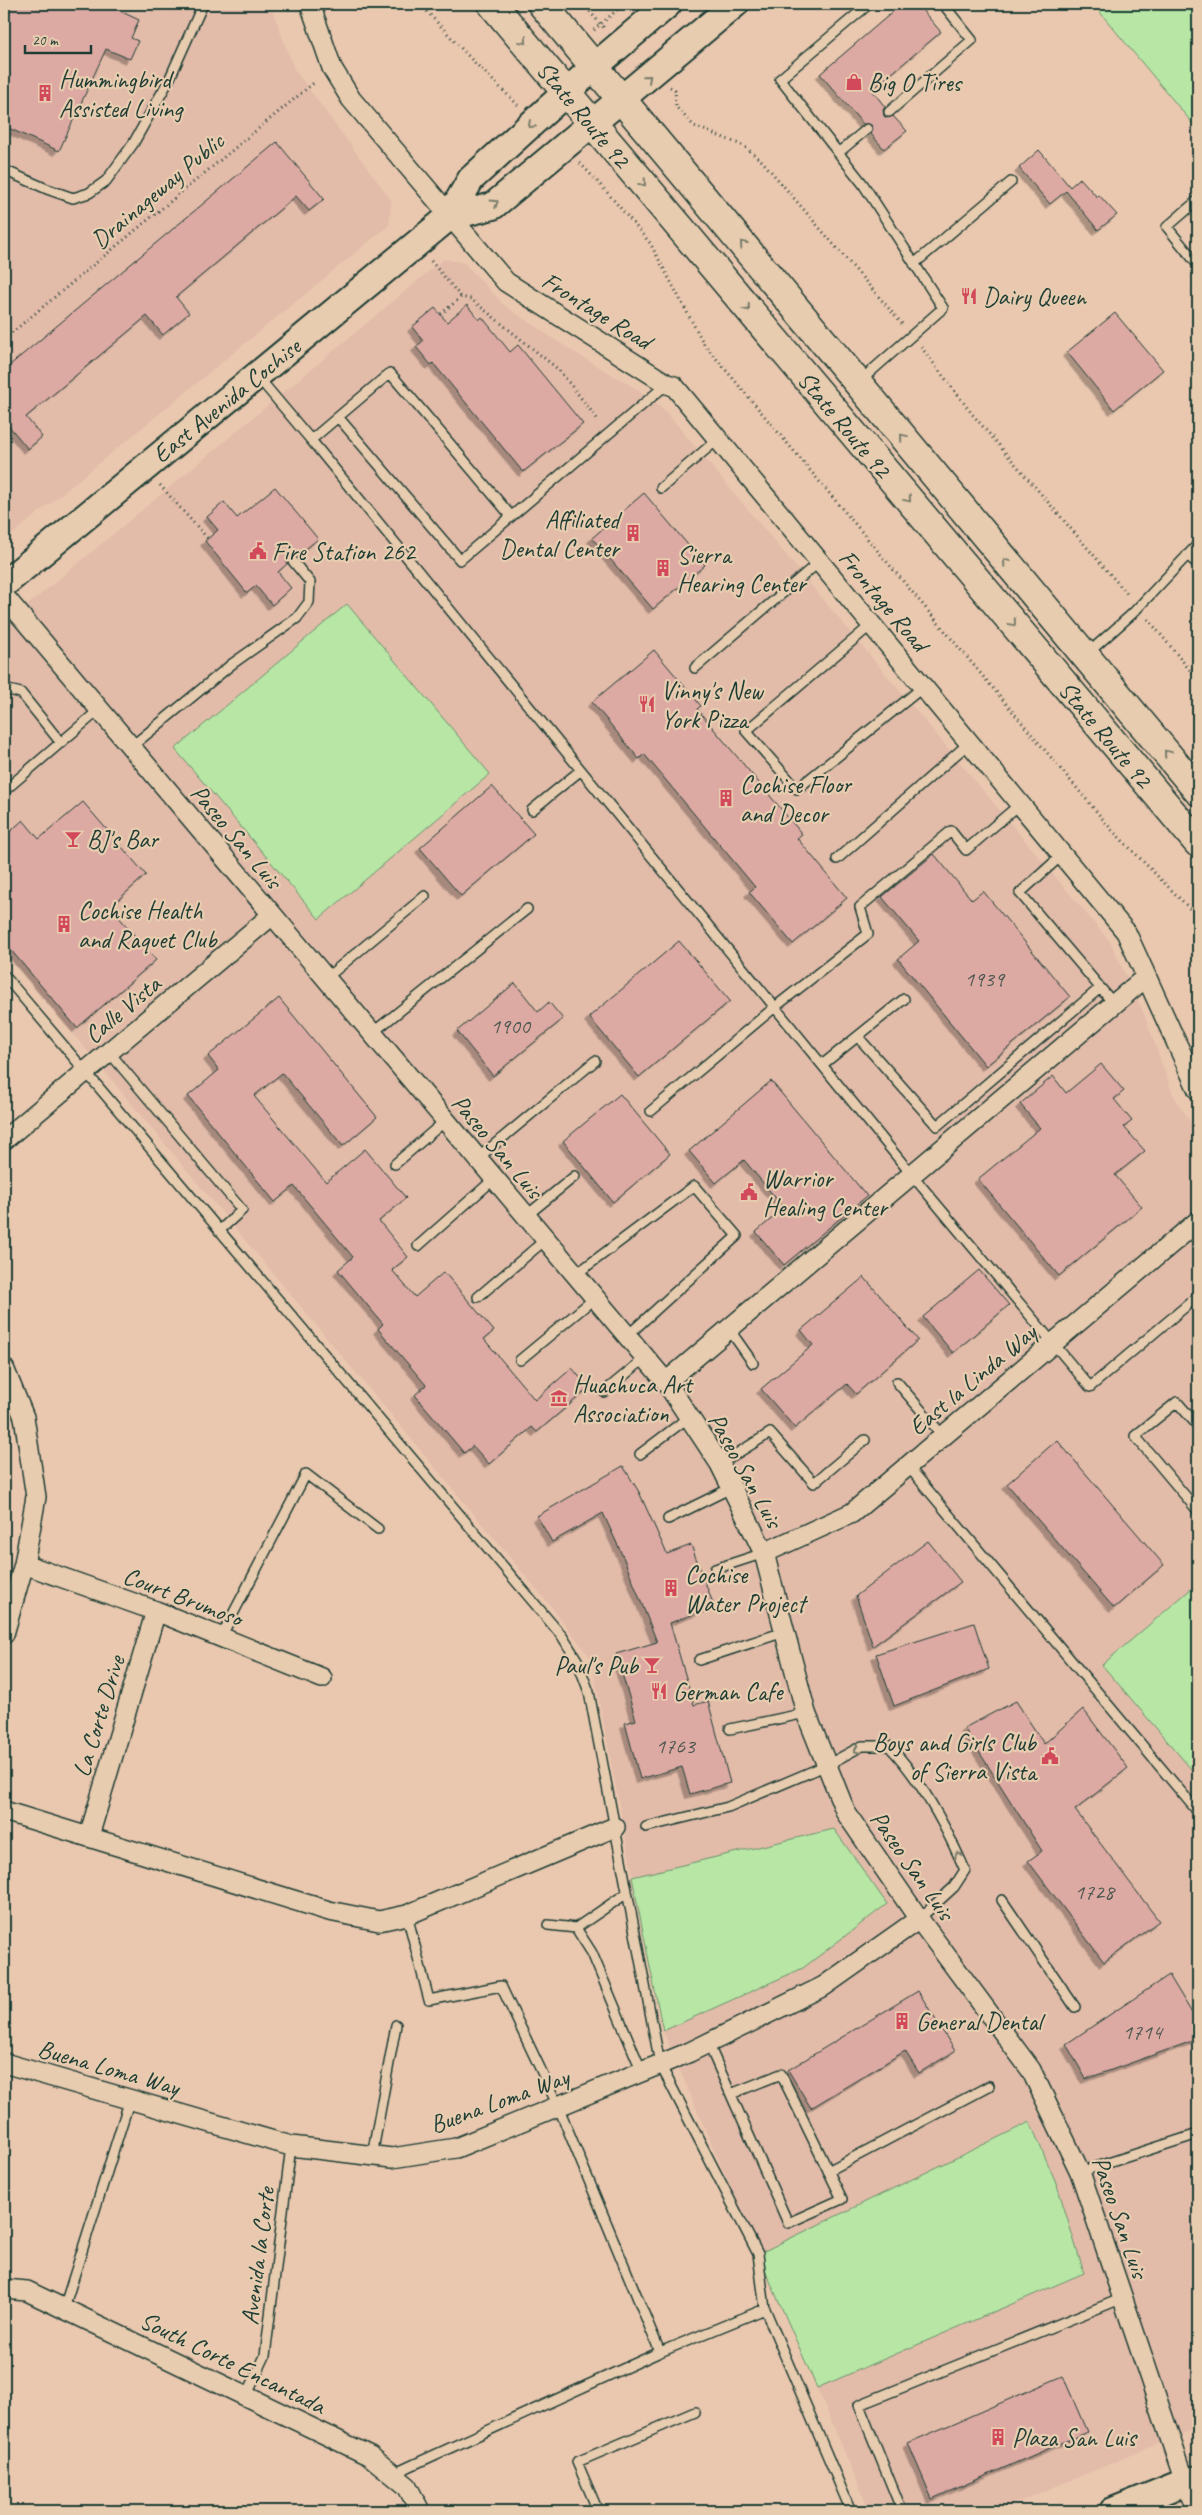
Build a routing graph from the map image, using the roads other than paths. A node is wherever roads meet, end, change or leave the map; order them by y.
1 (203, 4) edge
2 (310, 4) edge
3 (492, 4) edge
4 (542, 4) edge
5 (668, 4) edge
6 (735, 4) edge
7 (869, 4) edge
8 (942, 4) edge
9 (594, 67) junction
10 (566, 92) junction
11 (623, 100) junction
12 (889, 112) dead end
13 (593, 124) junction
14 (867, 129) dead end
15 (838, 153) junction
16 (4, 170) edge
17 (1011, 182) dead end
18 (1198, 200) edge
19 (449, 217) junction
20 (914, 264) junction
21 (1198, 265) edge
22 (256, 376) junction
23 (858, 383) junction
24 (667, 384) junction
25 (338, 417) junction
26 (311, 440) junction
27 (718, 440) junction
28 (660, 488) dead end
29 (511, 516) junction
30 (1198, 544) edge
31 (1187, 555) junction
32 (292, 560) dead end
33 (819, 562) junction
34 (1198, 564) edge
35 (4, 584) edge
36 (4, 596) edge
37 (871, 625) junction
38 (1085, 656) junction
39 (695, 668) dead end
40 (1059, 678) junction
41 (923, 687) junction
42 (4, 689) edge
43 (99, 710) junction
44 (61, 743) junction
45 (969, 743) junction
46 (130, 748) junction
47 (581, 770) junction
48 (1198, 790) edge
49 (4, 791) edge
50 (1020, 804) junction
51 (532, 810) dead end
52 (1198, 843) edge
53 (1062, 855) junction
54 (837, 858) dead end
55 (425, 896) dead end
56 (527, 909) dead end
57 (271, 916) junction
58 (4, 975) edge
59 (1146, 977) junction
60 (324, 979) junction
61 (1100, 988) junction
62 (904, 999) dead end
63 (1114, 1004) junction
64 (775, 1007) junction
65 (371, 1034) junction
66 (858, 1037) junction
67 (109, 1052) junction
68 (595, 1061) dead end
69 (822, 1065) junction
70 (84, 1072) junction
71 (1198, 1090) edge
72 (651, 1111) dead end
73 (445, 1121) junction
74 (4, 1140) edge
75 (477, 1160) junction
76 (395, 1164) dead end
77 (912, 1174) junction
78 (575, 1176) dead end
79 (494, 1179) junction
80 (525, 1216) junction
81 (1198, 1222) edge
82 (219, 1231) junction
83 (545, 1240) junction
84 (418, 1246) dead end
85 (575, 1276) junction
86 (1198, 1296) edge
87 (478, 1297) dead end
88 (594, 1298) junction
89 (728, 1328) junction
90 (627, 1336) junction
91 (1053, 1343) junction
92 (645, 1358) junction
93 (520, 1360) dead end
94 (753, 1363) dead end
95 (4, 1368) edge
96 (666, 1382) junction
97 (897, 1382) dead end
98 (604, 1392) dead end
99 (689, 1417) junction
100 (1198, 1426) edge
101 (943, 1436) junction
102 (865, 1440) dead end
103 (640, 1454) dead end
104 (720, 1464) junction
105 (908, 1466) junction
106 (732, 1488) junction
107 (1198, 1512) edge
108 (668, 1519) dead end
109 (378, 1529) dead end
110 (764, 1553) junction
111 (24, 1564) junction
112 (715, 1569) dead end
113 (156, 1611) junction
114 (784, 1632) junction
115 (4, 1634) edge
116 (221, 1637) junction
117 (699, 1660) dead end
118 (322, 1678) dead end
119 (806, 1713) junction
120 (730, 1728) dead end
121 (828, 1764) junction
122 (4, 1811) edge
123 (1198, 1812) edge
124 (615, 1827) junction
125 (646, 1827) dead end
126 (89, 1836) junction
127 (627, 1893) junction
128 (1002, 1900) dead end
129 (407, 1915) junction
130 (919, 1918) junction
131 (548, 1925) dead end
132 (576, 1928) junction
133 (1075, 2007) dead end
134 (396, 2025) dead end
135 (708, 2043) junction
136 (4, 2063) edge
137 (660, 2064) junction
138 (642, 2072) junction
139 (989, 2086) dead end
140 (731, 2094) junction
141 (130, 2099) junction
142 (558, 2106) junction
143 (1198, 2134) edge
144 (291, 2146) junction
145 (372, 2156) junction
146 (828, 2170) junction
147 (1080, 2172) junction
148 (4, 2289) edge
149 (1123, 2298) junction
150 (64, 2308) junction
151 (765, 2309) junction
152 (660, 2352) junction
153 (246, 2396) junction
154 (695, 2412) dead end
155 (392, 2474) junction
156 (1191, 2480) edge
157 (900, 2506) dead end
158 (420, 2511) edge
159 (598, 2511) edge
160 (851, 2511) edge
161 (1113, 2511) edge
162 (1198, 2511) edge

1 - 16 lane
2 - 19 street, Frontage Road
3 -> 10 main road, State Route 92
4 - 9 main road, State Route 92
5 - 9 street
11 -> 6 street
7 - 15 lane
8 - 12 lane
9 - 10 street
9 - 11 main road, State Route 92
10 - 13 main road, State Route 92
10 -> 19 street
11 - 13 street
23 -> 11 main road, State Route 92
19 -> 13 street
13 -> 40 main road, State Route 92
14 - 15 lane
15 - 20 lane
17 - 20 lane
18 - 21 lane
19 - 22 street, East Avenida Cochise
19 - 24 street, Frontage Road
20 - 23 lane
22 - 26 lane
22 - 35 street, East Avenida Cochise
38 -> 23 main road, State Route 92
24 - 27 street, Frontage Road
24 - 29 lane
25 - 26 lane
25 - 29 lane
25 - 29 lane
26 - 47 lane
27 - 28 lane
27 - 33 street, Frontage Road
30 - 31 lane
31 - 34 lane
31 - 38 lane
32 - 46 lane
33 - 37 street, Frontage Road
33 - 39 lane
36 - 43 street, Paseo San Luis
37 - 41 street, Frontage Road
37 - 41 lane
38 - 40 main road
48 -> 38 main road, State Route 92
40 - 52 main road, State Route 92
41 - 45 street, Frontage Road
42 - 44 lane
43 - 44 lane
43 - 46 street, Paseo San Luis
44 - 49 lane
45 - 50 street, Frontage Road
45 - 54 lane
46 - 57 street, Paseo San Luis
47 - 51 lane
47 - 64 lane
50 - 53 street, Frontage Road
50 - 64 lane
53 - 59 street, Frontage Road
53 - 61 lane
55 - 60 lane
56 - 65 lane
57 - 60 street, Paseo San Luis
57 - 67 street, Calle Vista
58 - 70 lane
59 - 63 street
59 - 71 street, Frontage Road
60 - 65 street, Paseo San Luis
61 - 63 lane
61 - 66 lane
62 - 66 lane
63 - 77 street
64 - 69 lane
64 - 72 lane
65 - 73 street, Paseo San Luis
66 - 69 lane
67 - 70 street, Calle Vista
67 - 82 lane
68 - 75 lane
69 - 77 lane
70 - 74 street, Calle Vista
70 - 82 lane
73 - 75 street, Paseo San Luis
73 - 76 lane
75 - 79 street, Paseo San Luis
77 - 89 street
77 - 91 lane
78 - 80 lane
79 - 80 street, Paseo San Luis
79 - 84 lane
80 - 83 street, Paseo San Luis
81 - 91 street, East la Linda Way
82 - 124 lane
83 - 85 street, Paseo San Luis
83 - 87 lane
85 - 88 street, Paseo San Luis
85 - 90 lane
86 - 91 lane
88 - 90 street, Paseo San Luis
88 - 93 lane
89 - 94 lane
89 - 96 street
90 - 92 street, Paseo San Luis
91 - 101 street, East la Linda Way
92 - 96 street, Paseo San Luis
92 - 98 lane
95 - 111 street
96 - 99 street, Paseo San Luis
97 - 101 lane
99 - 103 lane
99 - 104 street, Paseo San Luis
100 - 107 lane
101 - 105 street, East la Linda Way
102 - 104 lane
104 - 106 street, Paseo San Luis
105 - 110 street, East la Linda Way
105 - 123 lane
106 - 108 lane
106 - 110 street, Paseo San Luis
109 - 116 lane
110 - 112 lane
110 - 114 street, Paseo San Luis
111 - 113 street, Court Brumoso
111 - 115 street
113 - 116 street, Court Brumoso
113 - 126 street, La Corte Drive
114 - 117 lane
114 - 119 street, Paseo San Luis
116 - 118 street, Court Brumoso
119 - 120 lane
119 - 121 street, Paseo San Luis
121 - 125 lane
121 - 130 street, Paseo San Luis
130 -> 121 lane
122 - 126 street
124 - 127 lane
124 - 129 street
126 - 129 street
127 - 132 lane
127 - 137 lane
128 - 133 lane
129 - 142 lane
130 - 135 street, Buena Loma Way
130 - 147 street, Paseo San Luis
131 - 132 lane
132 - 138 lane
134 - 145 lane
135 - 137 street, Buena Loma Way
135 - 140 lane
136 - 141 street, Buena Loma Way
137 - 138 street, Buena Loma Way
137 - 151 lane
138 - 142 street, Buena Loma Way
139 - 146 lane
140 - 146 lane
140 - 146 lane
141 - 144 street, Buena Loma Way
141 - 150 lane
142 - 145 street, Buena Loma Way
142 - 152 lane
143 - 147 lane
144 - 145 street, Buena Loma Way
144 - 153 lane, Avenida la Corte
147 - 149 street, Paseo San Luis
148 - 150 street, South Corte Encantada
149 - 156 street, Paseo San Luis
149 - 157 lane
150 - 153 street, South Corte Encantada
151 - 152 lane
151 - 160 lane
152 - 155 lane
153 - 155 street, South Corte Encantada
154 - 159 lane
155 - 158 street, South Corte Encantada
156 - 161 street
156 - 162 street, Paseo San Luis

